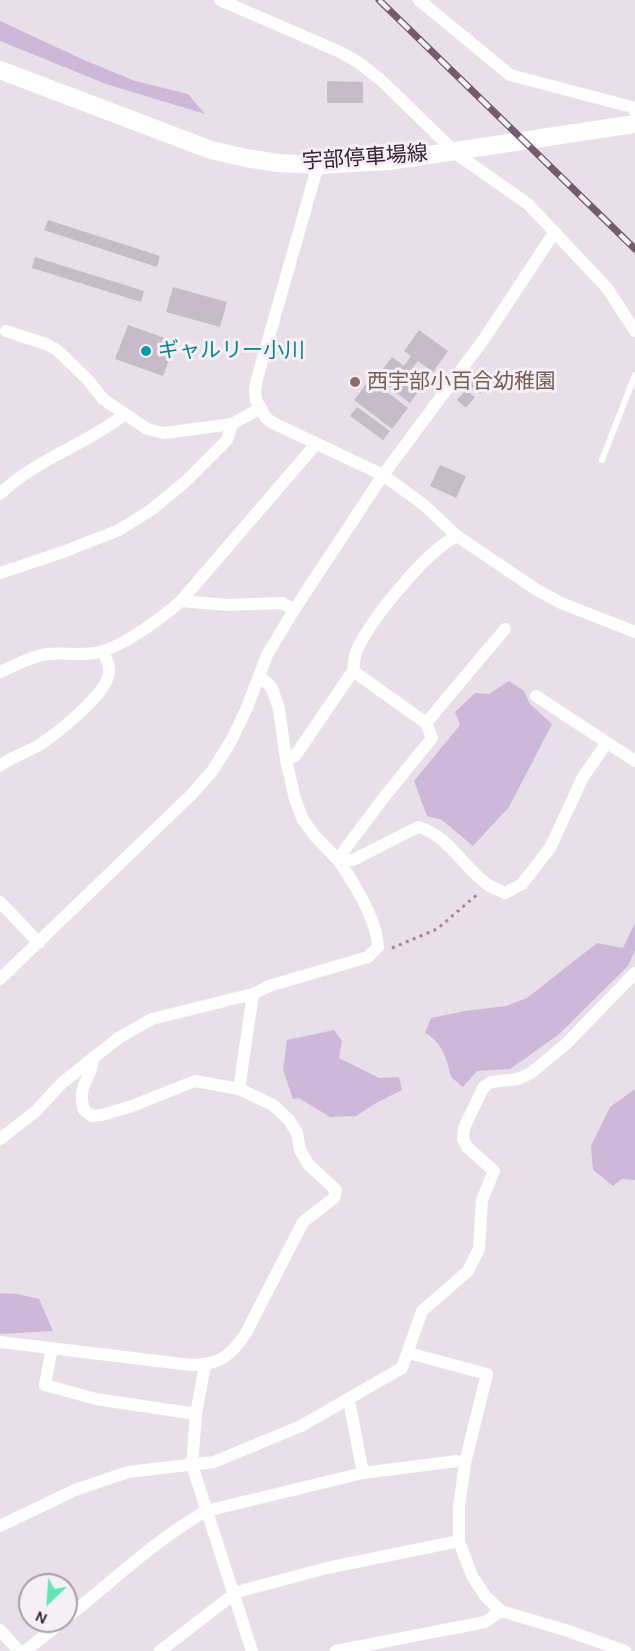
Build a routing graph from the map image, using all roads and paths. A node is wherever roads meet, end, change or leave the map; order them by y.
1 (220, 0) edge
2 (419, 0) edge
3 (0, 70) edge
4 (635, 111) edge
5 (635, 124) edge
6 (318, 165) junction
7 (556, 233) junction
8 (6, 331) dead end
9 (635, 331) edge
10 (635, 375) edge
11 (261, 408) junction
12 (125, 414) junction
13 (232, 424) junction
14 (316, 444) junction
15 (602, 460) dead end
16 (383, 475) junction
17 (0, 494) edge
18 (457, 536) junction
19 (0, 573) edge
20 (181, 602) junction
21 (294, 610) junction
22 (505, 629) dead end
23 (635, 633) edge
24 (103, 651) junction
25 (353, 670) junction
26 (0, 672) edge
27 (260, 676) junction
28 (536, 696) dead end
29 (426, 723) junction
30 (606, 744) junction
31 (286, 760) junction
32 (635, 761) edge
33 (0, 766) edge
34 (339, 861) junction
35 (488, 884) junction
36 (0, 902) edge
37 (39, 943) junction
38 (378, 947) junction
39 (635, 973) edge
40 (0, 979) edge
41 (253, 994) junction
42 (93, 1058) junction
43 (239, 1089) junction
44 (0, 1139) edge
45 (0, 1342) edge
46 (52, 1348) junction
47 (408, 1353) junction
48 (205, 1365) junction
49 (346, 1400) junction
50 (196, 1414) junction
51 (465, 1463) junction
52 (192, 1466) junction
53 (363, 1473) junction
54 (206, 1510) junction
55 (0, 1526) edge
56 (459, 1541) junction
57 (234, 1594) junction
58 (78, 1608) edge
59 (501, 1611) junction
60 (0, 1630) edge
61 (48, 1633) edge
62 (19, 1651) edge
63 (25, 1651) edge
64 (160, 1651) edge
65 (252, 1651) edge
66 (336, 1651) edge
67 (624, 1651) edge

1 - 7 street
2 - 4 street
3 - 6 main road, 宇部停車場線
5 - 6 main road, 宇部停車場線
6 - 11 street
7 - 9 street
7 - 16 street
8 - 12 street
10 - 15 lane
11 - 13 street
11 - 14 street
12 - 13 street
12 - 17 street
13 - 19 street
14 - 16 street
14 - 20 street
16 - 18 street
16 - 21 street
18 - 23 street
18 - 25 street
20 - 21 street
20 - 24 street
21 - 27 street
22 - 29 street
24 - 26 street
24 - 33 street
25 - 29 street
25 - 31 street
27 - 31 street
27 - 37 street
28 - 30 street
29 - 34 street
30 - 32 street
30 - 35 street
31 - 34 street
34 - 35 street
34 - 38 street
35 - 38 path
36 - 37 street
37 - 40 street
38 - 41 street
39 - 47 street
41 - 42 street
41 - 43 street
42 - 43 street
42 - 44 street
43 - 48 street
45 - 46 street
46 - 48 street
46 - 50 street
47 - 49 street
47 - 51 street
48 - 50 street
49 - 52 street
49 - 53 street
50 - 52 street
51 - 53 street
51 - 56 street
52 - 54 street
52 - 55 street
53 - 54 street
54 - 57 street
54 - 58 street
56 - 57 street
56 - 59 street
57 - 64 street
57 - 65 street
59 - 66 street
59 - 67 street
60 - 62 street
61 - 63 street

